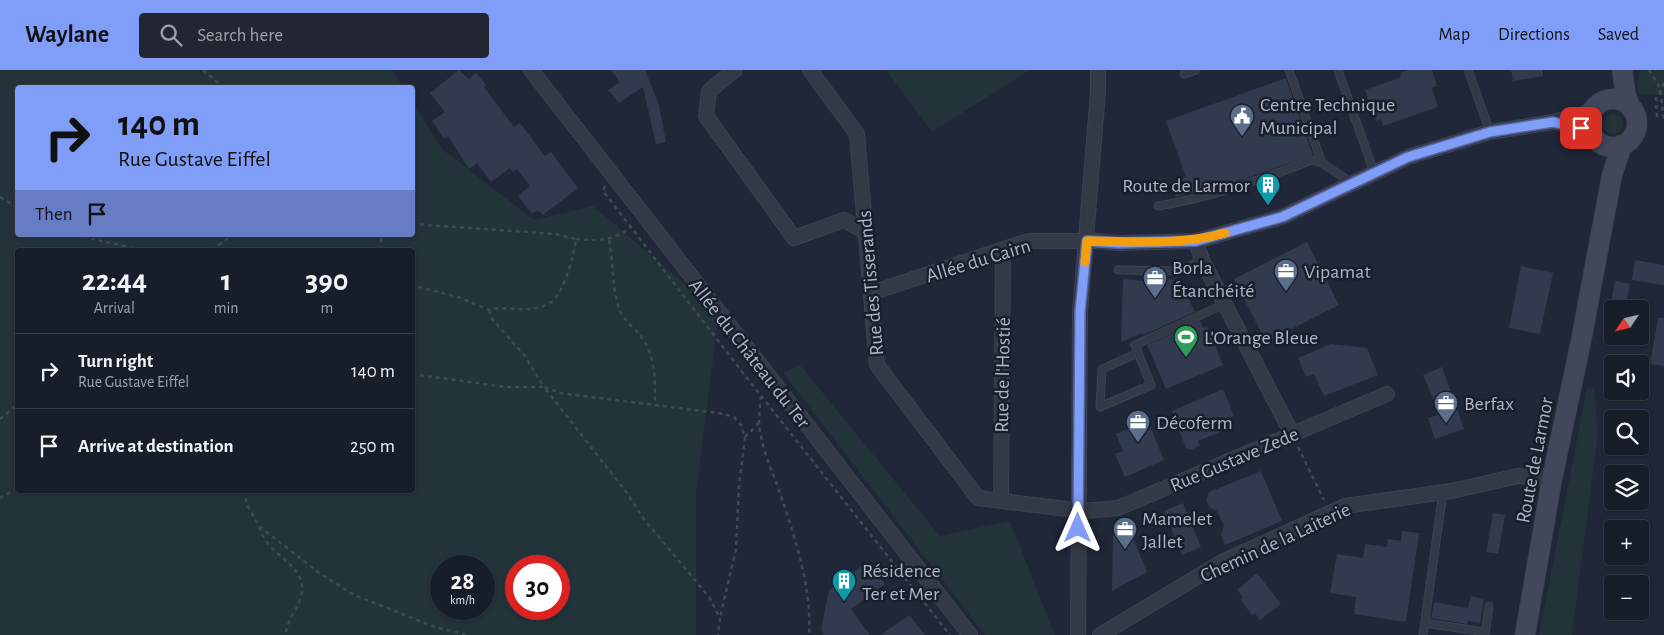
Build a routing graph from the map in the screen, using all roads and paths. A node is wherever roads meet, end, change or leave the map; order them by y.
1 (203, 70) edge
2 (531, 70) edge
3 (735, 70) edge
4 (810, 70) edge
5 (1098, 70) edge
6 (1196, 70) edge
7 (1289, 70) edge
8 (1338, 70) edge
9 (1468, 70) edge
10 (1649, 70) edge
11 (1622, 72) edge
12 (1184, 74) dead end
13 (1664, 83) edge
14 (220, 85) edge
15 (1660, 88) junction
16 (1600, 104) junction
17 (1631, 108) junction
18 (1657, 117) dead end
19 (1664, 121) edge
20 (1553, 122) junction
21 (1490, 132) junction
22 (1594, 136) junction
23 (1622, 145) junction
24 (1322, 163) junction
25 (1374, 172) junction
26 (611, 173) junction
27 (1612, 175) junction
28 (1353, 183) junction
29 (0, 197) edge
30 (15, 206) edge
31 (1158, 206) dead end
32 (415, 224) edge
33 (631, 227) junction
34 (866, 232) junction
35 (84, 237) edge
36 (230, 237) edge
37 (576, 239) junction
38 (609, 240) junction
39 (1087, 241) junction
40 (1196, 241) junction
41 (133, 248) edge
42 (216, 248) edge
43 (1004, 250) junction
44 (1202, 260) junction
45 (1118, 270) dead end
46 (415, 286) edge
47 (871, 293) junction
48 (1225, 304) junction
49 (489, 310) junction
50 (1138, 354) junction
51 (415, 374) edge
52 (544, 388) junction
53 (1387, 394) dead end
54 (761, 396) junction
55 (654, 404) junction
56 (15, 406) edge
57 (0, 419) edge
58 (759, 423) junction
59 (1292, 434) junction
60 (745, 437) junction
61 (1552, 479) junction
62 (15, 490) edge
63 (1443, 492) junction
64 (246, 493) edge
65 (0, 498) edge
66 (1001, 500) junction
67 (1078, 510) junction
68 (1330, 513) junction
69 (259, 526) junction
70 (1489, 606) dead end
71 (720, 618) junction
72 (1425, 623) junction
73 (1485, 634) edge
74 (284, 635) edge
75 (467, 635) edge
76 (718, 635) edge
77 (809, 635) edge
78 (950, 635) edge
79 (970, 635) edge
80 (1078, 635) edge
81 (1100, 635) edge
82 (1423, 635) edge
83 (1525, 635) edge

1 - 14 path
2 - 26 street, Allée du Château du Ter
3 - 34 street
4 - 34 street, Rue des Tisserands
5 - 39 street
6 - 12 lane
7 - 24 lane
8 - 25 lane
9 - 21 lane
10 - 15 path
11 - 16 main road
11 - 17 main road
13 - 15 path
15 - 18 path
15 - 19 path
16 - 17 main road
16 - 20 street, Allée du Cairn
16 - 22 main road
17 - 23 main road
20 - 21 street, Allée du Cairn
20 - 22 street
21 - 25 street, Allée du Cairn
22 - 23 main road
22 - 27 main road
23 - 27 main road, Route de Larmor
24 - 28 lane
24 - 31 lane
25 - 28 street, Allée du Cairn
26 - 33 path
26 - 79 street, Allée du Château du Ter
27 - 61 main road, Route de Larmor
28 - 40 street, Allée du Cairn
29 - 30 path
32 - 37 path
33 - 38 path
33 - 54 path
34 - 47 street, Rue des Tisserands
35 - 41 path
36 - 42 path
37 - 38 path
37 - 49 path
38 - 55 path
39 - 40 street, Allée du Cairn
39 - 43 street, Allée du Cairn
39 - 67 street
40 - 44 street
43 - 47 street, Allée du Cairn
43 - 66 street, Rue de l'Hostié
44 - 45 lane
44 - 48 street
46 - 49 path
47 - 66 street, Rue des Tisserands
48 - 50 lane
48 - 59 street
49 - 52 path
50 - 50 lane
51 - 52 path
52 - 55 path
52 - 71 path
53 - 59 street, Rue Gustave Zede
54 - 58 path
54 - 78 path
55 - 60 path
56 - 57 path
58 - 60 path
58 - 77 path
59 - 67 street, Rue Gustave Zede
59 - 68 path
60 - 71 path
61 - 63 street, Chemin de la Laiterie
61 - 83 main road, Route de Larmor
62 - 65 path
63 - 68 street, Chemin de la Laiterie
63 - 72 lane
64 - 69 path
66 - 67 street, Rue des Tisserands
67 - 80 street
68 - 81 street, Chemin de la Laiterie
69 - 74 path
69 - 75 path
70 - 73 lane
71 - 76 path
72 - 73 lane
72 - 82 lane

